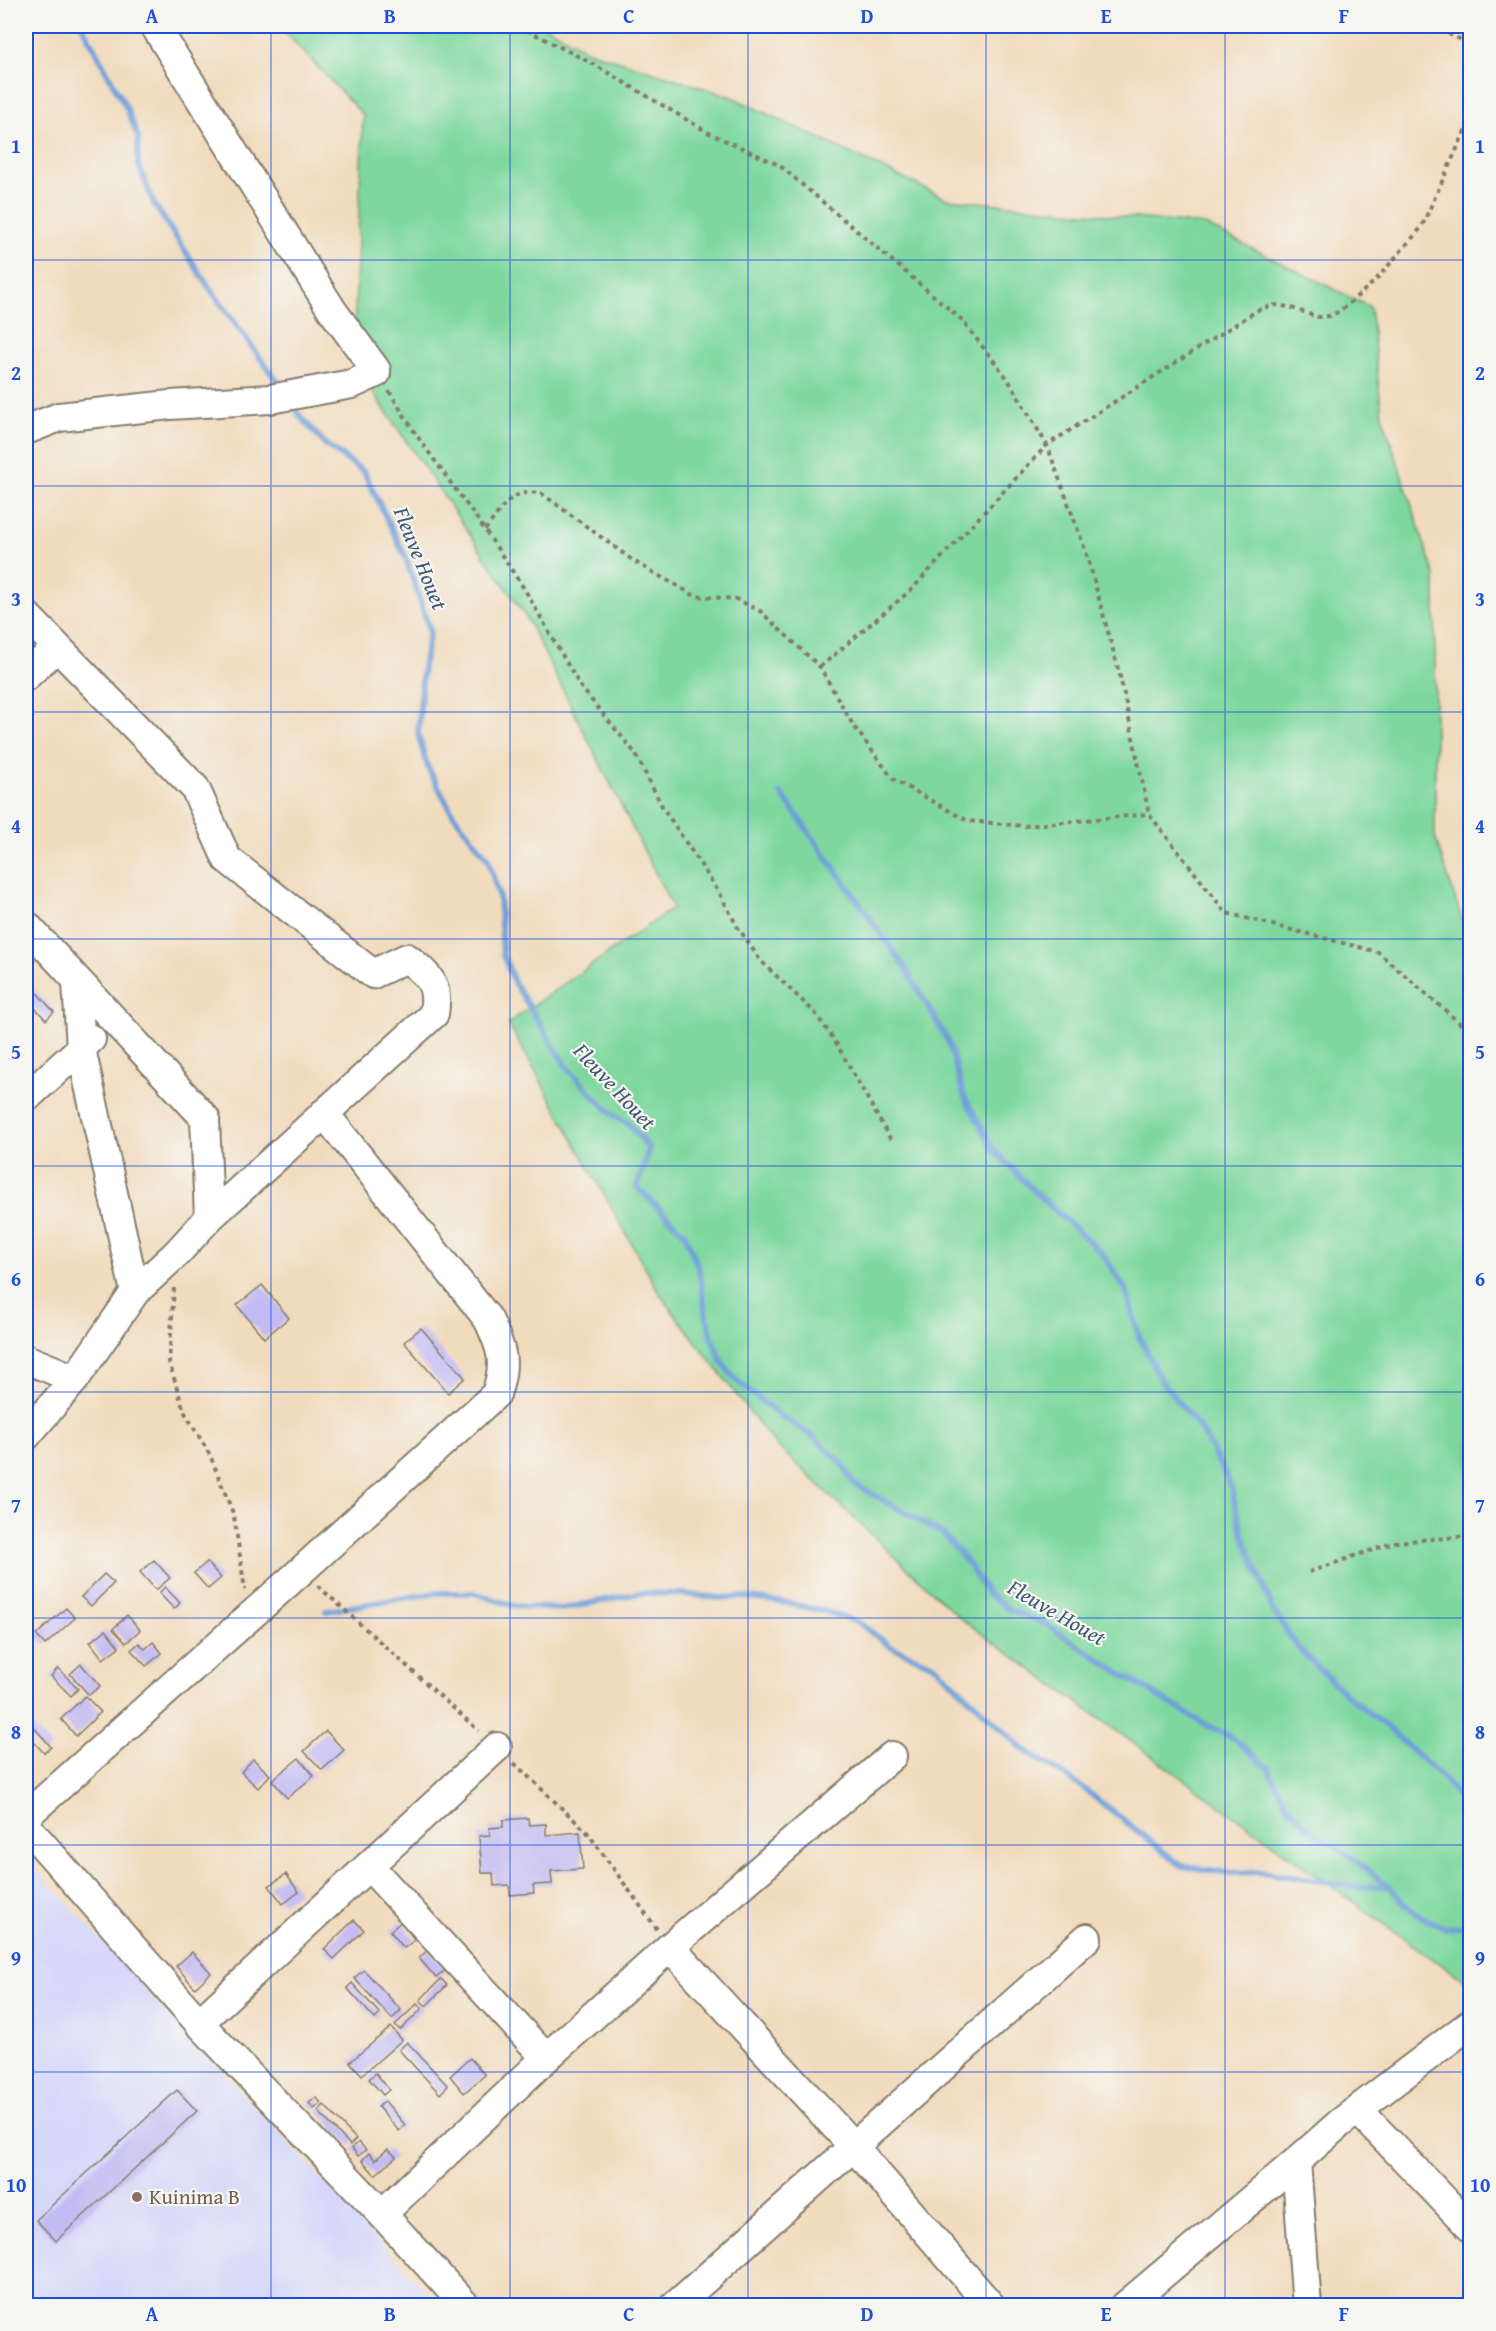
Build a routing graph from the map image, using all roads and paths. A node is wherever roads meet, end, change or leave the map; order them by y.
1 (155, 26) edge
2 (519, 26) edge
3 (1432, 26) edge
4 (1470, 44) edge
5 (1470, 120) edge
6 (376, 370) junction
7 (26, 430) edge
8 (1047, 445) junction
9 (485, 530) junction
10 (26, 615) edge
11 (57, 647) junction
12 (820, 667) junction
13 (26, 676) edge
14 (1149, 814) junction
15 (26, 926) edge
16 (77, 982) junction
17 (111, 1018) junction
18 (1470, 1032) edge
19 (81, 1049) junction
20 (26, 1098) edge
21 (324, 1113) junction
22 (892, 1142) dead end
23 (209, 1218) junction
24 (176, 1254) junction
25 (135, 1292) junction
26 (26, 1359) edge
27 (75, 1379) junction
28 (26, 1436) edge
29 (1470, 1536) edge
30 (1309, 1572) dead end
31 (249, 1618) junction
32 (497, 1747) dead end
33 (892, 1756) dead end
34 (26, 1816) edge
35 (26, 1826) edge
36 (369, 1866) junction
37 (1087, 1938) dead end
38 (670, 1947) junction
39 (199, 2023) junction
40 (1470, 2024) edge
41 (546, 2058) junction
42 (1358, 2110) junction
43 (854, 2147) junction
44 (1296, 2162) junction
45 (382, 2214) junction
46 (1470, 2227) edge
47 (466, 2306) edge
48 (675, 2306) edge
49 (992, 2306) edge
50 (1125, 2306) edge
51 (1307, 2306) edge

1 - 6 street
2 - 8 path
3 - 4 path
5 - 8 path
6 - 7 street
6 - 9 path
8 - 12 path
8 - 14 path
9 - 12 path
9 - 22 path
10 - 11 street
11 - 13 street
11 - 21 street
12 - 14 path
14 - 18 path
15 - 16 street
16 - 17 street
16 - 19 street
17 - 19 street
17 - 23 street
19 - 20 street
19 - 25 street
21 - 23 street
21 - 31 street
23 - 24 street
24 - 25 street
24 - 31 path
25 - 27 street
26 - 27 street
27 - 28 street
29 - 30 path
31 - 34 street
32 - 36 street
33 - 38 street
35 - 39 street
36 - 39 street
36 - 41 street
37 - 43 street
38 - 41 street
38 - 43 street
39 - 45 street
40 - 42 street
41 - 45 street
42 - 44 street
42 - 46 street
43 - 48 street
43 - 49 street
44 - 50 street
44 - 51 street
45 - 47 street

